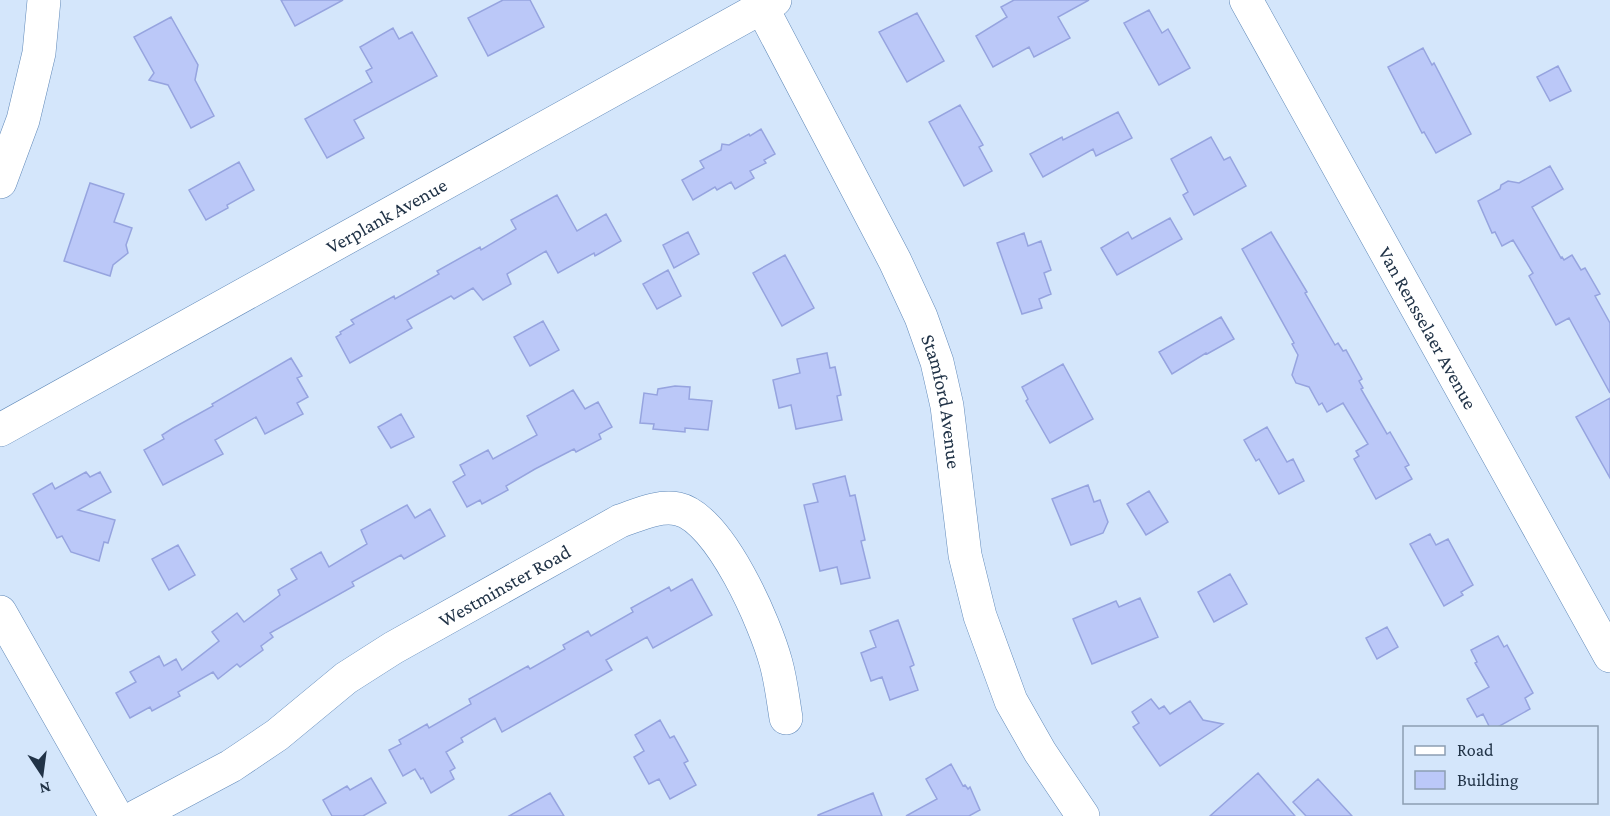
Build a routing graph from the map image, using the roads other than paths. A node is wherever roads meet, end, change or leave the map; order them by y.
1 (44, 0) edge
2 (1246, 0) edge
3 (765, 2) edge
4 (0, 182) edge
5 (0, 430) edge
6 (0, 612) edge
7 (1610, 656) edge
8 (786, 718) dead end
9 (116, 816) edge
10 (137, 816) edge
11 (1083, 816) edge

1 - 4 street
2 - 7 street, Van Rensselaer Avenue
3 - 5 street, Verplank Avenue
3 - 11 street, Stamford Avenue
6 - 9 street
8 - 10 street, Westminster Road

